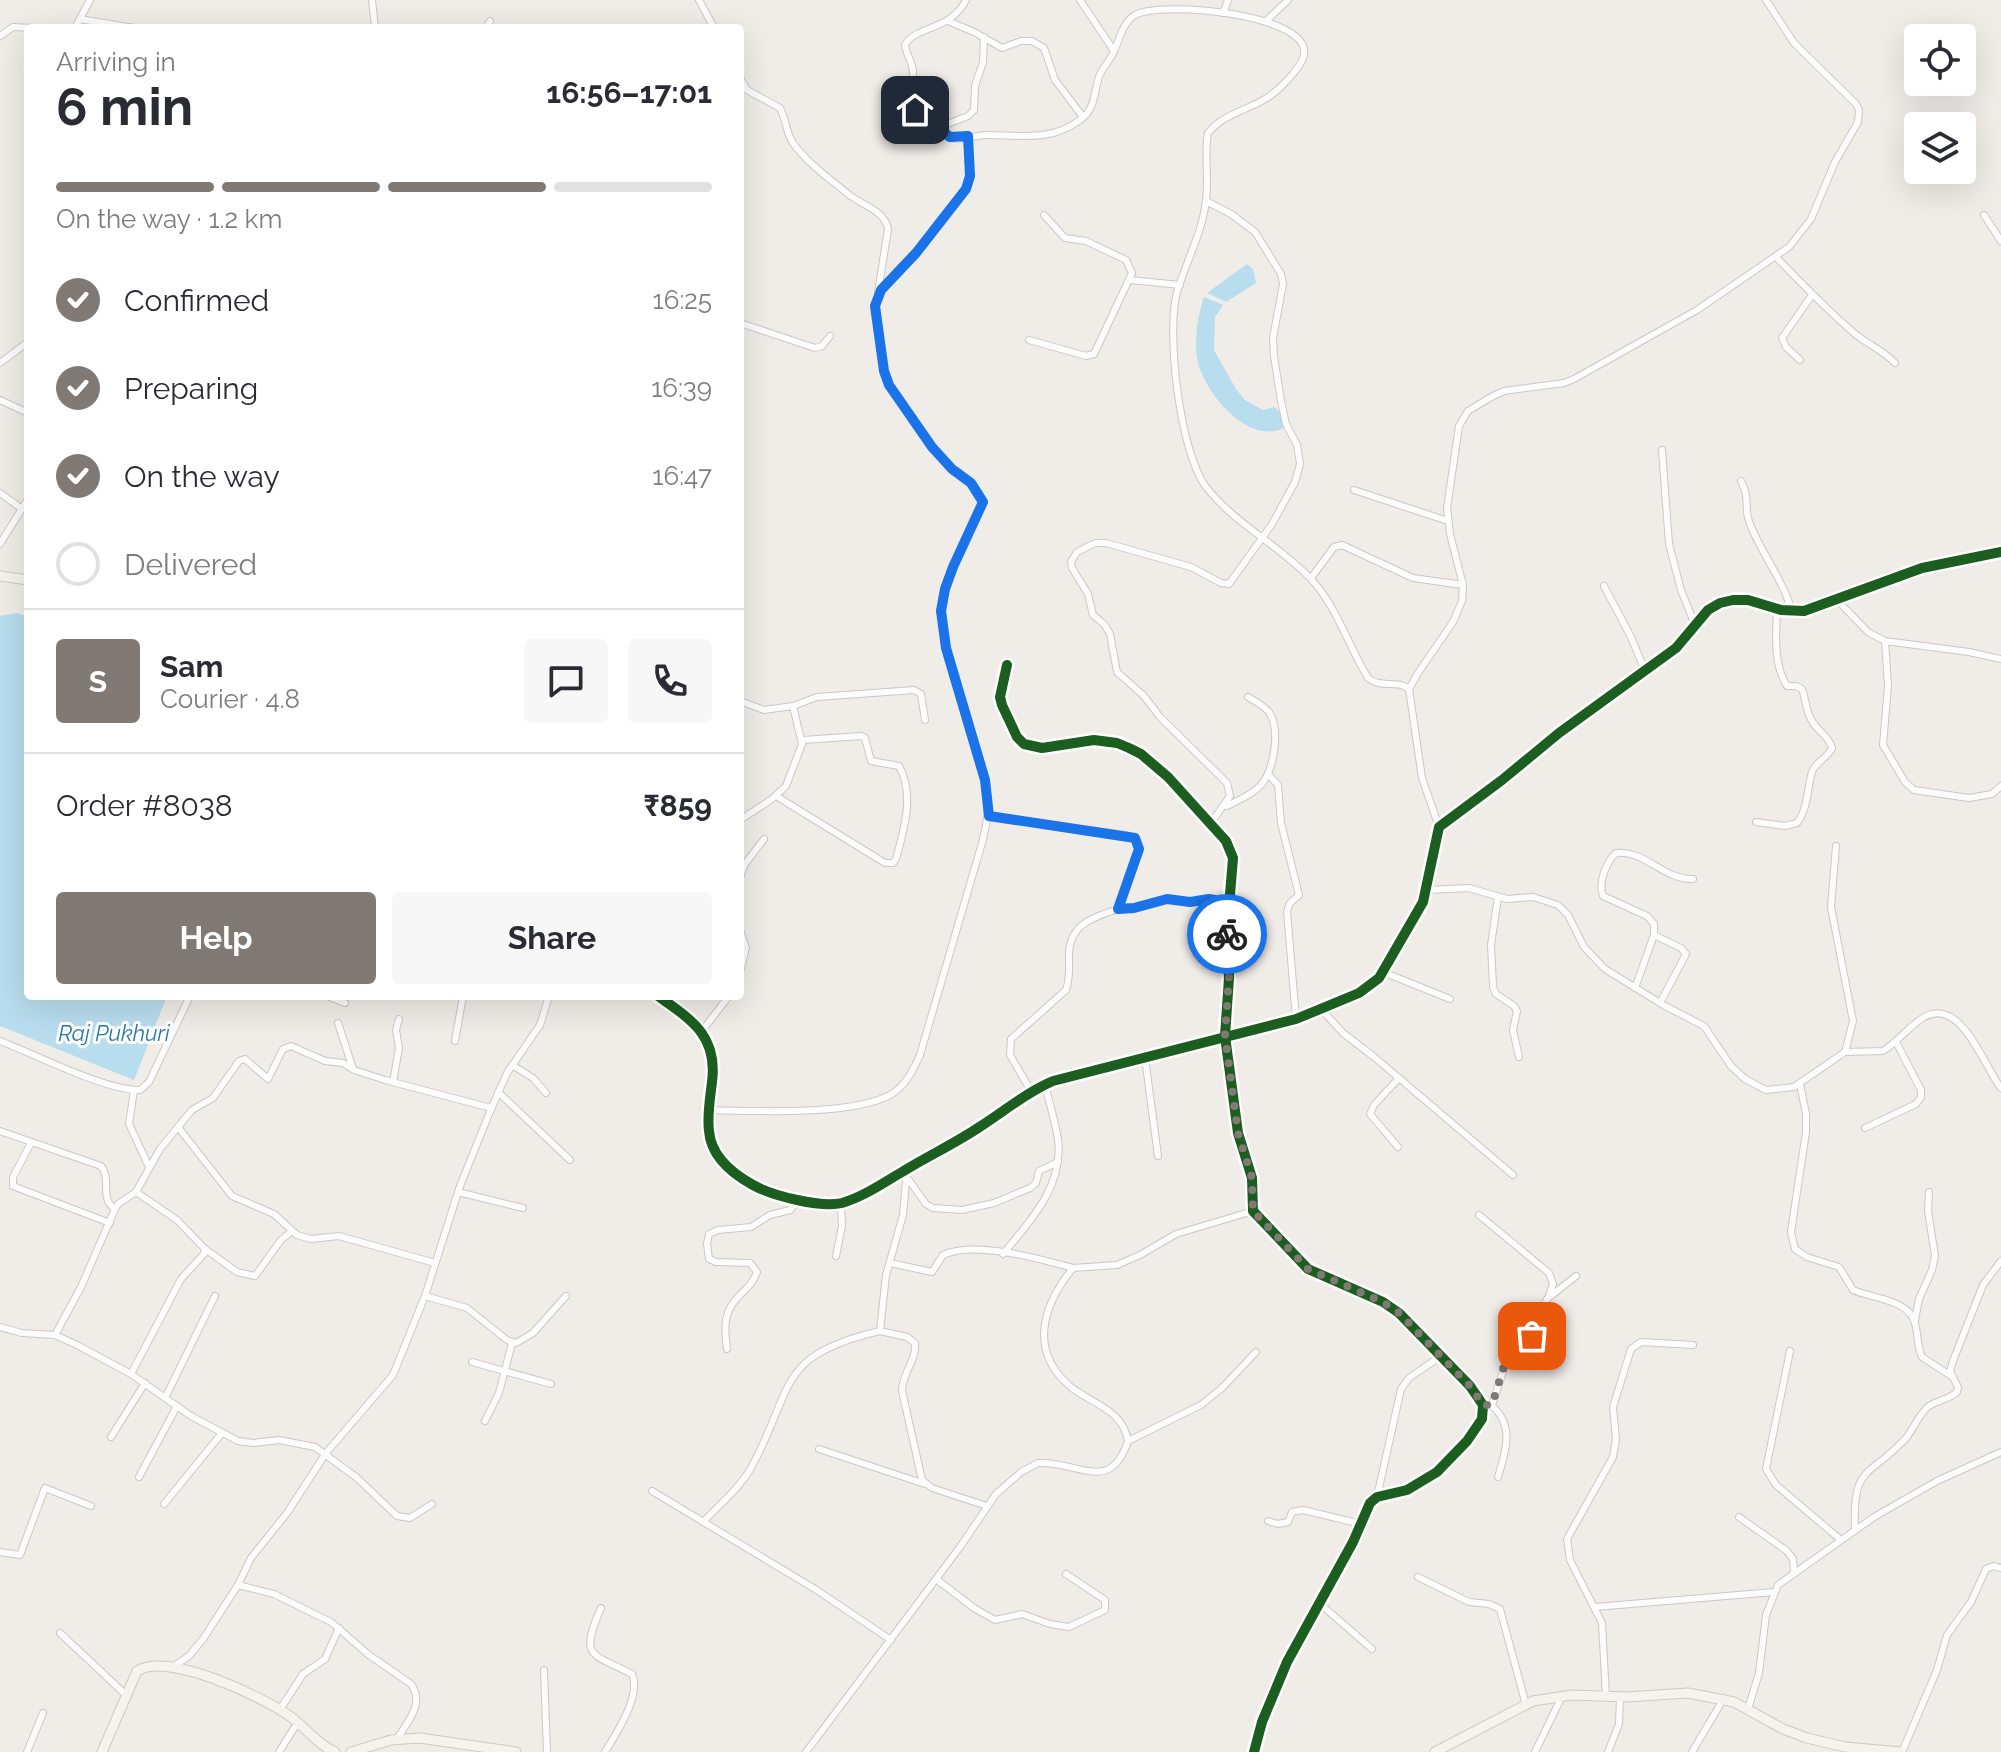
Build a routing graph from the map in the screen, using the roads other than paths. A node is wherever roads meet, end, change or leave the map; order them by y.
1 (90, 0) edge
2 (372, 0) edge
3 (699, 0) edge
4 (966, 0) edge
5 (1080, 0) edge
6 (1155, 0) edge
7 (1228, 0) edge
8 (1288, 0) edge
9 (1766, 0) edge
10 (1157, 9) junction
11 (1223, 13) junction
12 (80, 19) junction
13 (948, 21) junction
14 (1266, 21) junction
15 (77, 24) edge
16 (110, 24) edge
17 (375, 24) edge
18 (712, 24) edge
19 (24, 28) edge
20 (0, 36) edge
21 (984, 37) junction
22 (1114, 51) junction
23 (744, 85) edge
24 (1083, 117) junction
25 (937, 128) junction
26 (968, 136) junction
27 (1206, 201) junction
28 (1044, 215) dead end
29 (1984, 215) dead end
30 (2001, 241) edge
31 (1777, 258) junction
32 (1130, 280) junction
33 (1180, 285) junction
34 (1812, 295) junction
35 (877, 297) junction
36 (744, 324) edge
37 (830, 336) dead end
38 (1029, 340) dead end
39 (24, 345) edge
40 (1800, 360) dead end
41 (0, 363) edge
42 (1895, 363) dead end
43 (0, 400) edge
44 (24, 411) edge
45 (1662, 450) dead end
46 (1741, 481) dead end
47 (1354, 490) dead end
48 (0, 493) edge
49 (24, 506) edge
50 (22, 509) junction
51 (1448, 521) junction
52 (1263, 538) junction
53 (0, 544) edge
54 (2001, 552) edge
55 (0, 576) edge
56 (1311, 578) junction
57 (24, 579) edge
58 (1463, 585) junction
59 (1604, 586) dead end
60 (1837, 600) junction
61 (1777, 609) junction
62 (1792, 612) junction
63 (1695, 625) junction
64 (1885, 641) junction
65 (2001, 659) edge
66 (1007, 665) dead end
67 (1645, 671) junction
68 (1409, 689) junction
69 (1248, 697) dead end
70 (744, 702) edge
71 (793, 706) junction
72 (925, 720) dead end
73 (803, 740) junction
74 (1268, 774) junction
75 (2001, 786) edge
76 (776, 796) junction
77 (1224, 807) junction
78 (989, 816) junction
79 (744, 817) edge
80 (1756, 822) dead end
81 (1211, 823) junction
82 (1439, 827) junction
83 (764, 839) dead end
84 (1836, 846) dead end
85 (744, 867) edge
86 (1693, 879) dead end
87 (1427, 890) junction
88 (1498, 897) junction
89 (1230, 903) junction
90 (1118, 909) junction
91 (1654, 935) junction
92 (1383, 972) junction
93 (1635, 988) junction
94 (1450, 999) dead end
95 (188, 1000) edge
96 (337, 1000) edge
97 (462, 1000) edge
98 (548, 1000) edge
99 (663, 1000) edge
100 (726, 1000) edge
101 (345, 1003) dead end
102 (1660, 1003) junction
103 (1321, 1009) junction
104 (399, 1019) dead end
105 (1296, 1019) junction
106 (338, 1023) dead end
107 (702, 1031) junction
108 (1225, 1036) junction
109 (0, 1041) edge
110 (455, 1041) dead end
111 (1896, 1042) junction
112 (1845, 1052) junction
113 (1519, 1057) dead end
114 (1145, 1058) junction
115 (512, 1065) junction
116 (354, 1070) junction
117 (1399, 1078) junction
118 (393, 1082) junction
119 (1045, 1084) junction
120 (1800, 1084) junction
121 (2001, 1088) edge
122 (134, 1090) junction
123 (1031, 1091) junction
124 (498, 1092) junction
125 (546, 1093) dead end
126 (709, 1105) junction
127 (491, 1108) junction
128 (178, 1127) junction
129 (1865, 1128) dead end
130 (0, 1131) edge
131 (31, 1143) junction
132 (1398, 1147) dead end
133 (1158, 1156) dead end
134 (570, 1160) dead end
135 (1058, 1162) junction
136 (149, 1167) junction
137 (906, 1172) junction
138 (1513, 1175) dead end
139 (136, 1192) junction
140 (458, 1192) junction
141 (1929, 1192) dead end
142 (799, 1200) junction
143 (841, 1203) junction
144 (523, 1208) dead end
145 (115, 1209) junction
146 (1253, 1211) junction
147 (1479, 1215) dead end
148 (110, 1223) junction
149 (292, 1231) junction
150 (205, 1249) junction
151 (1003, 1254) junction
152 (836, 1256) dead end
153 (435, 1263) junction
154 (890, 1263) junction
155 (2000, 1264) edge
156 (1073, 1268) junction
157 (1576, 1276) dead end
158 (215, 1296) dead end
159 (425, 1296) junction
160 (566, 1296) dead end
161 (1547, 1299) junction
162 (1914, 1324) junction
163 (0, 1327) edge
164 (880, 1331) junction
165 (55, 1335) junction
166 (512, 1343) junction
167 (1693, 1345) dead end
168 (727, 1349) dead end
169 (1790, 1351) dead end
170 (1256, 1352) dead end
171 (1441, 1356) junction
172 (472, 1362) dead end
173 (506, 1370) junction
174 (131, 1374) junction
175 (1951, 1376) junction
176 (145, 1383) junction
177 (551, 1384) dead end
178 (166, 1396) junction
179 (1483, 1405) junction
180 (1492, 1405) junction
181 (177, 1406) junction
182 (485, 1421) dead end
183 (222, 1433) junction
184 (111, 1437) dead end
185 (1128, 1441) junction
186 (819, 1449) dead end
187 (2001, 1452) edge
188 (326, 1453) junction
189 (139, 1477) dead end
190 (1498, 1477) dead end
191 (925, 1484) junction
192 (652, 1491) dead end
193 (1377, 1497) junction
194 (164, 1504) dead end
195 (432, 1504) dead end
196 (91, 1506) dead end
197 (987, 1506) junction
198 (1739, 1517) dead end
199 (1268, 1521) dead end
200 (703, 1522) junction
201 (1361, 1524) junction
202 (1855, 1530) junction
203 (1841, 1540) junction
204 (0, 1552) edge
205 (2001, 1568) edge
206 (1794, 1573) junction
207 (1066, 1574) dead end
208 (1418, 1577) dead end
209 (936, 1579) junction
210 (238, 1585) junction
211 (1774, 1592) junction
212 (1319, 1603) junction
213 (1595, 1607) junction
214 (601, 1608) dead end
215 (339, 1628) junction
216 (60, 1633) dead end
217 (891, 1640) junction
218 (1372, 1649) dead end
219 (174, 1666) junction
220 (544, 1670) dead end
221 (126, 1695) junction
222 (1562, 1696) junction
223 (1606, 1697) junction
224 (1620, 1697) junction
225 (1724, 1698) junction
226 (1526, 1705) junction
227 (278, 1708) junction
228 (1748, 1709) junction
229 (43, 1713) dead end
230 (298, 1722) junction
231 (397, 1739) junction
232 (329, 1751) edge
233 (27, 1752) edge
234 (102, 1752) edge
235 (279, 1752) edge
236 (351, 1752) edge
237 (516, 1752) edge
238 (547, 1752) edge
239 (605, 1752) edge
240 (806, 1752) edge
241 (1254, 1752) edge
242 (1435, 1752) edge
243 (1535, 1752) edge
244 (1608, 1752) edge
245 (1692, 1752) edge
246 (1901, 1752) edge

1 - 12 street
2 - 17 street
3 - 18 street
4 - 13 street
5 - 22 street
6 - 10 street
7 - 11 street
8 - 14 street
9 - 31 street
10 - 11 street
10 - 22 street
11 - 14 street
12 - 15 street
12 - 16 street
13 - 21 street
13 - 25 street
14 - 27 street
19 - 20 street
21 - 24 street
21 - 25 street
22 - 24 street
23 - 35 street
24 - 26 street
25 - 26 street
26 - 35 street
27 - 33 street
27 - 52 street
28 - 32 street
29 - 30 street
31 - 34 street
31 - 51 street
32 - 33 street
32 - 38 street
33 - 52 street
34 - 40 street
34 - 42 street
35 - 78 street
36 - 37 street
39 - 41 street
43 - 44 street
45 - 63 street
46 - 62 street
47 - 51 street
48 - 50 street
49 - 50 street
50 - 53 street
51 - 58 street
52 - 56 street
52 - 77 street
54 - 60 street
55 - 57 street
56 - 58 street
56 - 68 street
58 - 68 street
59 - 67 street
60 - 62 street
60 - 64 street
61 - 62 street
61 - 63 street
61 - 80 street
63 - 67 street
64 - 65 street
64 - 75 street
66 - 81 street
67 - 82 street
68 - 82 street
69 - 74 street
70 - 71 street
71 - 72 street
71 - 73 street
73 - 76 street
73 - 76 street
74 - 77 street
74 - 105 street
76 - 79 street
77 - 81 street
78 - 90 street
78 - 126 street
81 - 89 street
82 - 87 street
83 - 85 street
84 - 112 street
86 - 91 street
87 - 88 street
87 - 92 street
88 - 93 street
88 - 113 street
89 - 90 street
89 - 108 street
90 - 123 street
91 - 93 street
91 - 102 street
92 - 94 street
92 - 103 street
93 - 102 street
95 - 122 street
96 - 101 street
97 - 110 street
98 - 115 street
99 - 107 street
100 - 107 street
102 - 120 street
103 - 105 street
103 - 117 street
104 - 118 street
105 - 108 street
106 - 116 street
107 - 126 street
108 - 114 street
108 - 146 street
109 - 122 street
111 - 112 street
111 - 121 street
111 - 129 street
112 - 120 street
114 - 119 street
114 - 133 street
115 - 124 street
115 - 125 street
116 - 118 street
116 - 128 street
117 - 132 street
117 - 138 street
118 - 127 street
119 - 123 street
119 - 135 street
120 - 162 street
122 - 136 street
123 - 137 street
124 - 127 street
124 - 134 street
126 - 142 street
127 - 140 street
128 - 136 street
128 - 149 street
130 - 131 street
131 - 145 street
131 - 148 street
135 - 137 street
135 - 151 street
136 - 139 street
137 - 143 street
137 - 154 street
139 - 145 street
139 - 150 street
140 - 144 street
140 - 153 street
141 - 162 street
142 - 143 street
142 - 168 street
143 - 152 street
145 - 148 street
146 - 156 street
146 - 171 street
147 - 161 street
148 - 165 street
149 - 150 street
149 - 153 street
150 - 174 street
151 - 154 street
151 - 156 street
153 - 159 street
154 - 164 street
155 - 175 street
156 - 185 street
157 - 161 street
158 - 178 street
159 - 166 street
159 - 188 street
160 - 166 street
161 - 180 street
162 - 175 street
163 - 165 street
164 - 191 street
164 - 200 street
165 - 174 street
166 - 173 street
167 - 213 street
169 - 203 street
170 - 185 street
171 - 179 street
171 - 193 street
172 - 173 street
173 - 177 street
173 - 182 street
174 - 176 street
175 - 202 street
176 - 178 street
176 - 184 street
178 - 181 street
179 - 180 street
179 - 193 street
180 - 190 street
181 - 183 street
181 - 189 street
183 - 188 street
183 - 194 street
185 - 197 street
186 - 191 street
187 - 202 street
188 - 195 street
188 - 210 street
191 - 197 street
192 - 200 street
193 - 201 street
196 - 204 street
197 - 209 street
198 - 206 street
199 - 201 street
200 - 217 street
201 - 212 street
202 - 203 street
203 - 206 street
205 - 246 street
206 - 211 street
207 - 209 street
208 - 226 street
209 - 217 street
210 - 215 street
210 - 219 street
211 - 213 street
211 - 228 street
212 - 218 street
212 - 241 street
213 - 223 street
214 - 239 street
215 - 227 street
215 - 231 street
216 - 221 street
217 - 240 street
219 - 221 street
219 - 227 street
220 - 238 street
221 - 234 street
222 - 223 street
222 - 226 street
222 - 243 street
223 - 224 street
224 - 225 street
224 - 244 street
225 - 228 street
225 - 245 street
226 - 242 street
227 - 230 street
228 - 246 street
229 - 233 street
230 - 232 street
230 - 235 street
231 - 236 street
231 - 237 street

